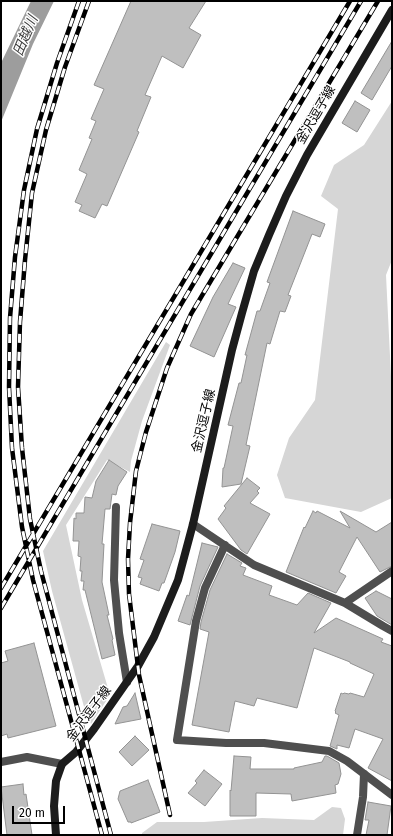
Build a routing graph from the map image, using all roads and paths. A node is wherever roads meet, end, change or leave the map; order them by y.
1 (392, 10) edge
2 (116, 507) dead end
3 (193, 524) junction
4 (225, 545) junction
5 (392, 571) edge
6 (345, 603) junction
7 (392, 631) edge
8 (127, 682) junction
9 (1, 762) edge
10 (62, 764) junction
11 (364, 774) junction
12 (392, 795) edge
13 (56, 835) edge
14 (357, 835) edge

1 - 3 main road, 金沢逗子線
2 - 8 street
3 - 4 street
3 - 8 main road, 金沢逗子線
4 - 6 street
4 - 11 street
5 - 6 street
6 - 7 street
8 - 10 main road, 金沢逗子線
9 - 10 street
10 - 13 main road
11 - 12 street
11 - 14 street

